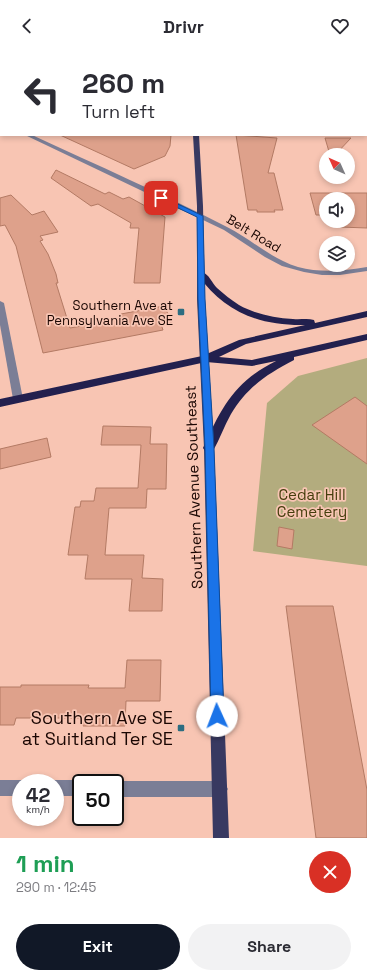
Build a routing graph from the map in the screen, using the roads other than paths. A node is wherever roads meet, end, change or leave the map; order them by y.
1 (30, 136) edge
2 (196, 136) edge
3 (200, 216) junction
4 (367, 269) edge
5 (202, 275) junction
6 (0, 303) edge
7 (367, 314) edge
8 (348, 319) junction
9 (365, 338) edge
10 (300, 352) junction
11 (204, 359) junction
12 (18, 399) junction
13 (0, 403) edge
14 (210, 448) junction
15 (0, 788) edge
16 (12, 788) edge
17 (124, 789) edge
18 (220, 789) junction
19 (221, 838) edge

1 - 3 street, Belt Road
2 - 3 main road, Southern Avenue Southeast
3 - 4 street, Belt Road
3 - 5 main road, Southern Avenue Southeast
5 - 8 highway
5 - 11 main road, Southern Avenue Southeast
6 - 12 street
7 - 8 highway
8 - 11 highway
9 - 10 highway
10 - 11 highway
10 - 14 highway
11 - 12 highway
11 - 14 main road, Southern Avenue Southeast
12 - 13 highway
14 - 18 main road, Southern Avenue Southeast
15 - 16 street
17 - 18 street
18 - 19 main road, Southern Avenue Southeast

